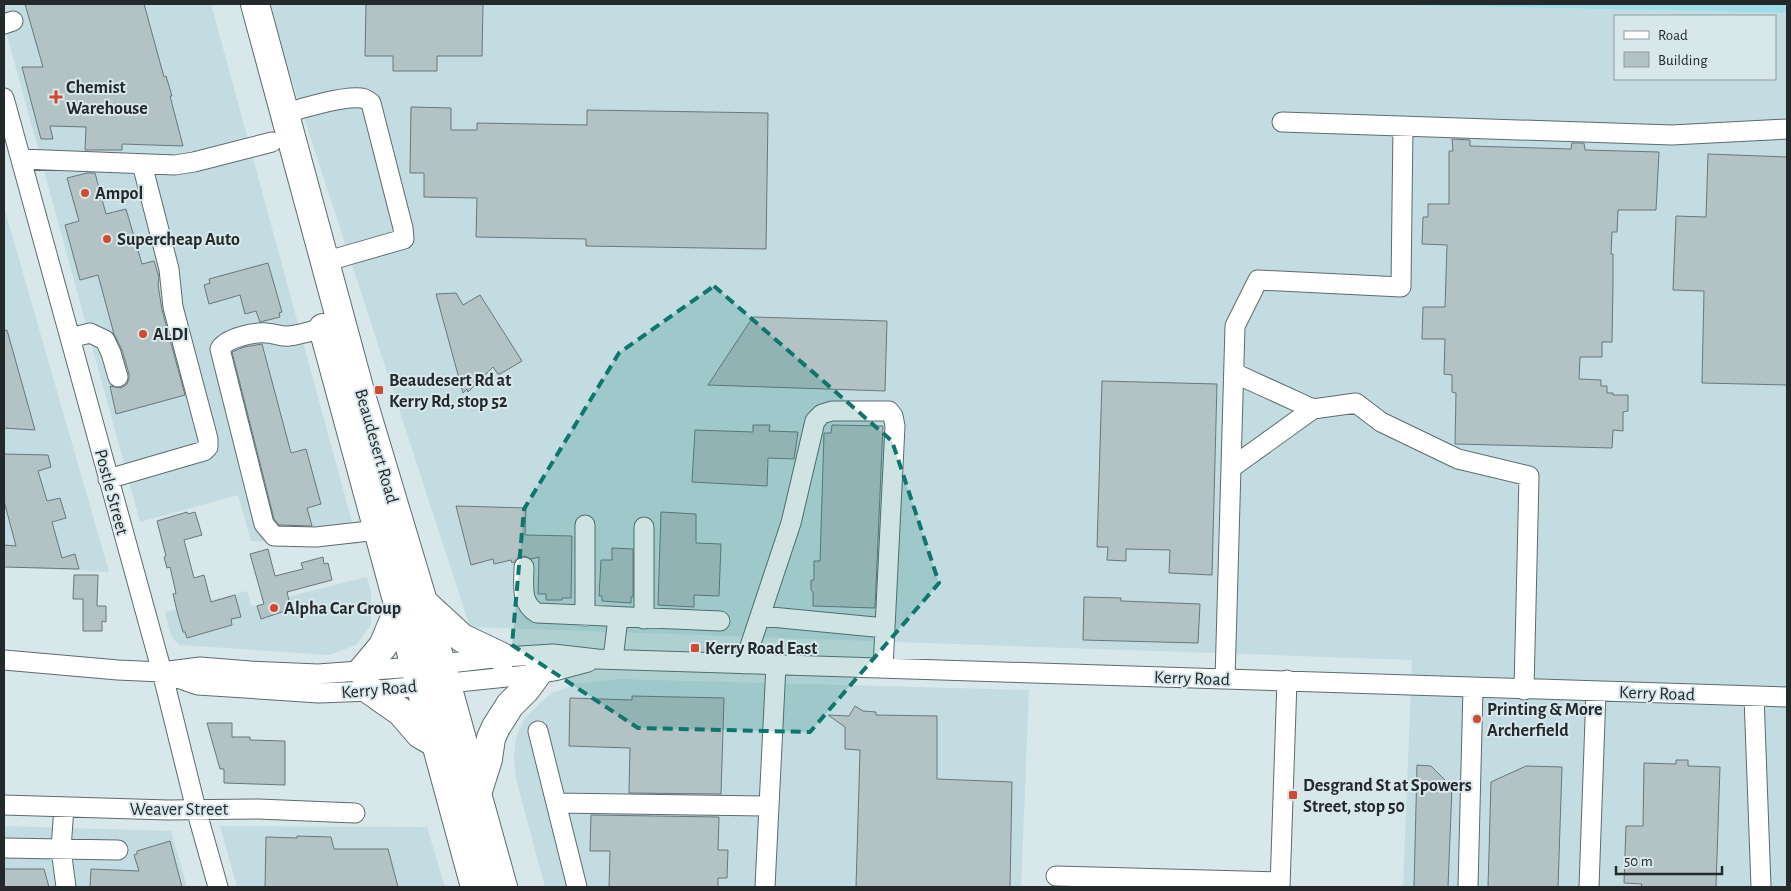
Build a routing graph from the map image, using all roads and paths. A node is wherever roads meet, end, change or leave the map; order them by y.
1 (235, 4) edge
2 (255, 4) edge
3 (4, 98) edge
4 (284, 114) junction
5 (1282, 122) dead end
6 (1403, 126) junction
7 (1787, 129) edge
8 (272, 142) junction
9 (20, 159) junction
10 (142, 164) junction
11 (324, 262) junction
12 (323, 328) junction
13 (70, 338) junction
14 (1234, 373) junction
15 (118, 377) dead end
16 (1313, 409) junction
17 (1231, 468) junction
18 (108, 479) junction
19 (585, 525) dead end
20 (644, 527) dead end
21 (378, 530) junction
22 (524, 567) dead end
23 (411, 605) junction
24 (585, 616) junction
25 (761, 616) junction
26 (618, 618) junction
27 (644, 619) junction
28 (720, 622) dead end
29 (885, 628) junction
30 (502, 657) junction
31 (605, 659) junction
32 (4, 660) edge
33 (744, 664) junction
34 (776, 665) junction
35 (883, 668) junction
36 (162, 672) junction
37 (537, 674) junction
38 (430, 675) junction
39 (1225, 679) junction
40 (1287, 680) junction
41 (366, 681) junction
42 (1473, 688) junction
43 (1524, 690) junction
44 (1596, 692) junction
45 (1754, 696) junction
46 (1787, 697) edge
47 (538, 731) dead end
48 (437, 744) junction
49 (477, 794) junction
50 (556, 803) junction
51 (4, 806) edge
52 (769, 806) junction
53 (64, 807) junction
54 (196, 809) junction
55 (355, 813) dead end
56 (4, 848) edge
57 (61, 849) junction
58 (118, 850) dead end
59 (1056, 876) dead end
60 (1280, 885) edge
61 (66, 887) edge
62 (218, 887) edge
63 (475, 887) edge
64 (502, 887) edge
65 (577, 887) edge
66 (765, 887) edge
67 (1468, 887) edge
68 (1589, 887) edge
69 (1761, 887) edge

1 - 8 highway, Beaudesert Road
2 - 4 highway, Beaudesert Road
3 - 9 street, Postle Street
4 - 11 highway, Beaudesert Road
4 - 11 street
5 - 6 street
6 - 7 street
6 - 14 street
8 - 10 street
8 - 12 highway, Beaudesert Road
9 - 10 street
9 - 13 street, Postle Street
10 - 18 street
11 - 23 highway, Beaudesert Road
12 - 21 highway, Beaudesert Road
12 - 21 street
13 - 15 street
13 - 18 street, Postle Street
14 - 16 street
14 - 17 street
16 - 17 street
16 - 43 street
17 - 39 street
18 - 36 street, Postle Street
19 - 24 street
20 - 27 street
21 - 23 highway, Beaudesert Road
22 - 24 street
23 - 30 highway
23 - 38 highway, Beaudesert Road
23 - 41 highway
24 - 26 street
25 - 29 street
25 - 29 street
25 - 33 street
26 - 27 street
26 - 31 street
27 - 28 street
29 - 35 street
30 - 31 street, Kerry Road
30 - 38 street, Kerry Road
31 - 33 street, Kerry Road
31 - 37 street, Kerry Road
32 - 36 street, Kerry Road
33 - 34 street, Kerry Road
34 - 35 street, Kerry Road
34 - 52 street
35 - 39 street, Kerry Road
36 - 41 street, Kerry Road
36 - 54 street, Postle Street
37 - 38 street, Kerry Road
37 - 49 highway
38 - 41 street, Kerry Road
38 - 48 highway, Beaudesert Road
38 - 49 highway, Beaudesert Road
39 - 40 street, Kerry Road
40 - 42 street, Kerry Road
40 - 60 street
41 - 48 highway
42 - 43 street, Kerry Road
42 - 67 street
43 - 44 street, Kerry Road
44 - 45 street, Kerry Road
44 - 68 street
45 - 46 street, Kerry Road
45 - 69 street
47 - 50 street
48 - 63 highway, Beaudesert Road
49 - 64 highway, Beaudesert Road
50 - 52 street
50 - 65 street
51 - 53 street, Weaver Street
52 - 66 street
53 - 54 street, Weaver Street
53 - 57 street
54 - 55 street, Weaver Street
54 - 62 street, Postle Street
56 - 57 street
57 - 58 street
57 - 61 street
59 - 60 street

